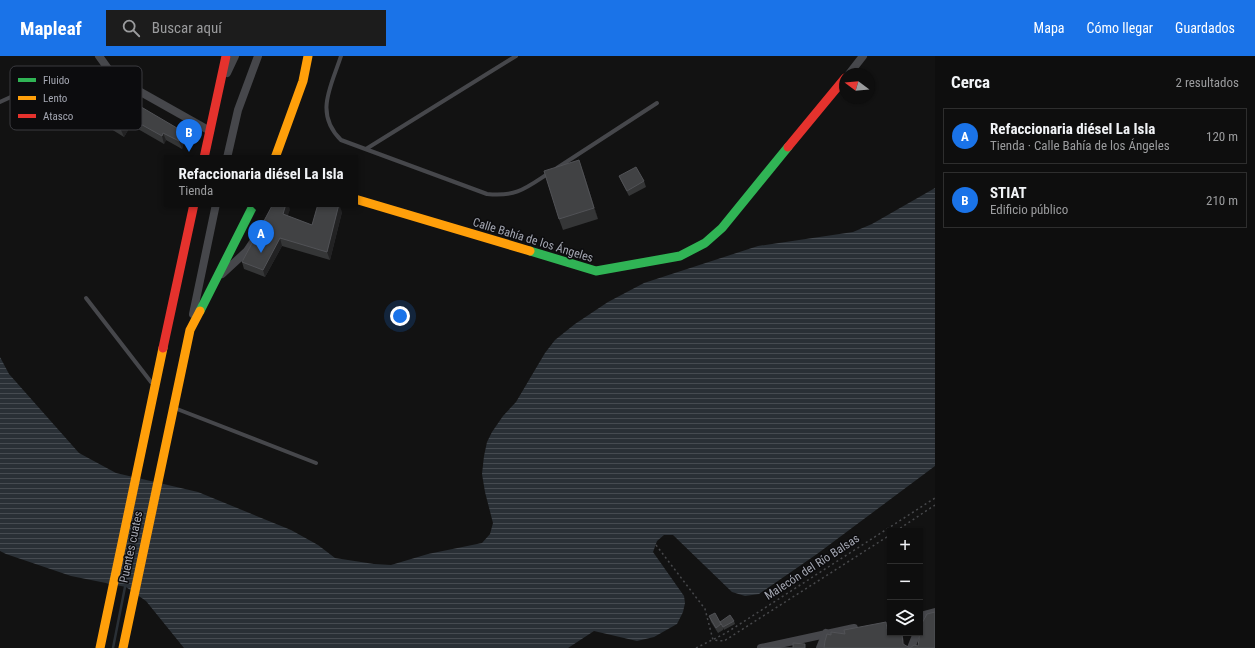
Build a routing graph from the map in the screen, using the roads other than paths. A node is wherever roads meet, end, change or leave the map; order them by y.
1 (99, 56) edge
2 (226, 56) edge
3 (235, 56) edge
4 (258, 56) edge
5 (308, 56) edge
6 (340, 56) edge
7 (516, 56) edge
8 (864, 56) edge
9 (106, 66) edge
10 (854, 68) edge
11 (839, 85) edge
12 (218, 92) junction
13 (142, 93) edge
14 (10, 97) edge
15 (0, 102) edge
16 (657, 103) dead end
17 (210, 131) junction
18 (366, 150) junction
19 (205, 155) edge
20 (227, 155) edge
21 (275, 155) edge
22 (358, 200) edge
23 (193, 207) edge
24 (215, 207) edge
25 (252, 207) edge
26 (259, 231) edge
27 (215, 280) junction
28 (86, 298) dead end
29 (190, 330) junction
30 (154, 386) junction
31 (173, 408) junction
32 (316, 463) dead end
33 (935, 612) edge
34 (923, 616) edge
35 (862, 627) edge
36 (826, 633) junction
37 (916, 636) edge
38 (100, 648) edge
39 (123, 648) edge
40 (761, 648) edge
41 (820, 648) edge
42 (911, 648) edge

1 - 9 street
2 - 12 main road
3 - 12 street
4 - 20 street
5 - 21 main road
6 - 18 lane
7 - 18 lane
8 - 10 street
11 - 22 main road, Calle Bahía de los Ángeles
12 - 17 main road
13 - 17 street
14 - 15 lane
16 - 18 lane
17 - 19 main road
23 - 30 main road, Puentes cuates
24 - 29 street
25 - 27 main road, Puentes cuates
26 - 27 street
27 - 29 main road, Puentes cuates
28 - 30 lane
29 - 31 main road, Puentes cuates
30 - 38 main road, Puentes cuates
31 - 32 lane
31 - 39 main road, Puentes cuates
33 - 34 street
35 - 36 street
36 - 40 street
36 - 41 street
37 - 42 street

